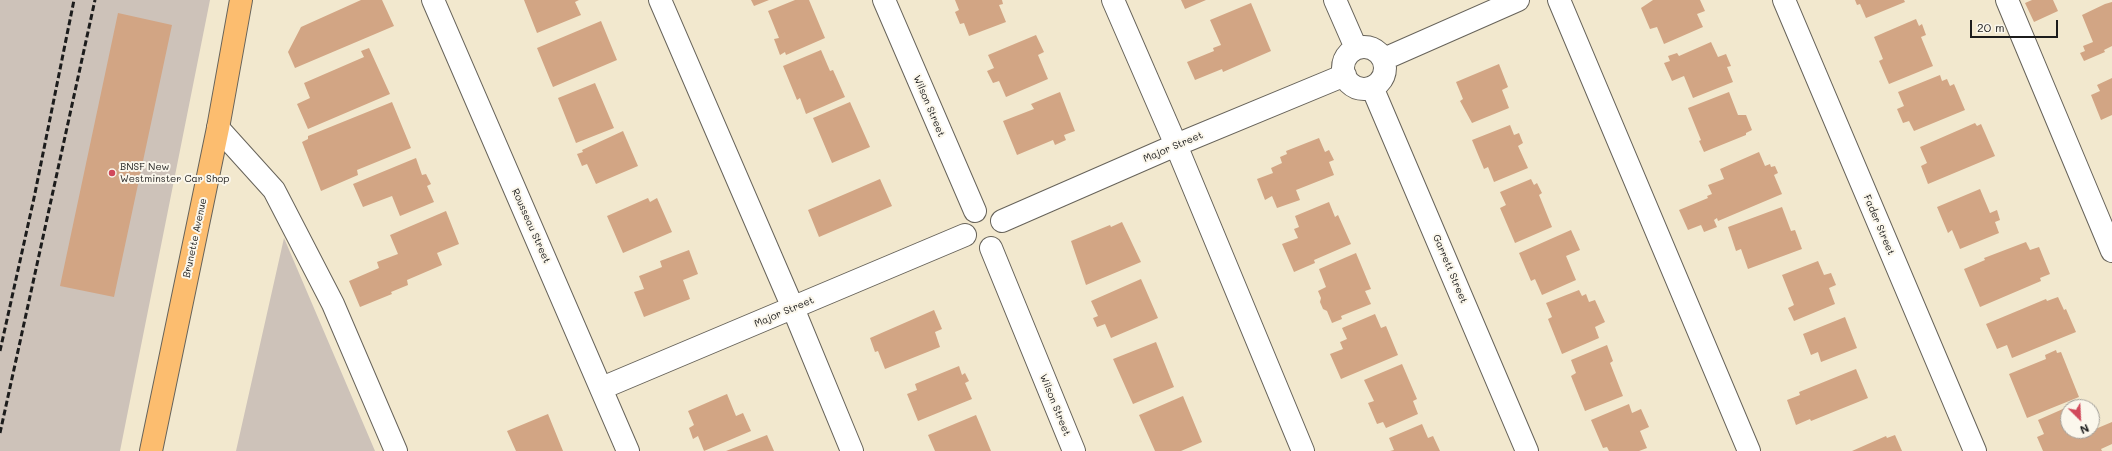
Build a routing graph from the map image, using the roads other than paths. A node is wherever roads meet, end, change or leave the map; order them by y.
1 (241, 0) edge
2 (433, 0) edge
3 (660, 0) edge
4 (884, 0) edge
5 (1113, 0) edge
6 (1335, 0) edge
7 (1518, 0) edge
8 (1559, 0) edge
9 (1784, 0) edge
10 (2008, 0) edge
11 (1356, 48) junction
12 (1384, 59) junction
13 (1345, 75) junction
14 (1372, 87) junction
15 (218, 128) junction
16 (1176, 145) junction
17 (975, 211) junction
18 (1002, 221) junction
19 (965, 235) junction
20 (991, 248) junction
21 (2112, 251) edge
22 (793, 308) junction
23 (602, 388) junction
24 (152, 451) edge
25 (396, 451) edge
26 (628, 451) edge
27 (852, 451) edge
28 (1074, 451) edge
29 (1304, 451) edge
30 (1527, 451) edge
31 (1749, 451) edge
32 (1975, 451) edge

1 - 15 main road, Brunette Avenue
2 - 23 street, Rousseau Street
3 - 22 street
4 - 17 street, Wilson Street
5 - 16 street
6 - 11 street
7 - 12 street
8 - 31 street
9 - 32 street, Fader Street
10 - 21 street
11 - 12 street
11 - 13 street
12 - 14 street
13 - 14 street
13 - 16 street, Major Street
14 - 30 street, Garrett Street
15 - 24 main road, Brunette Avenue
15 - 25 street
16 - 18 street, Major Street
16 - 29 street
17 - 18 street
17 - 19 street
18 - 20 street
19 - 20 street
19 - 22 street, Major Street
20 - 28 street, Wilson Street
22 - 23 street, Major Street
22 - 27 street
23 - 26 street, Rousseau Street

